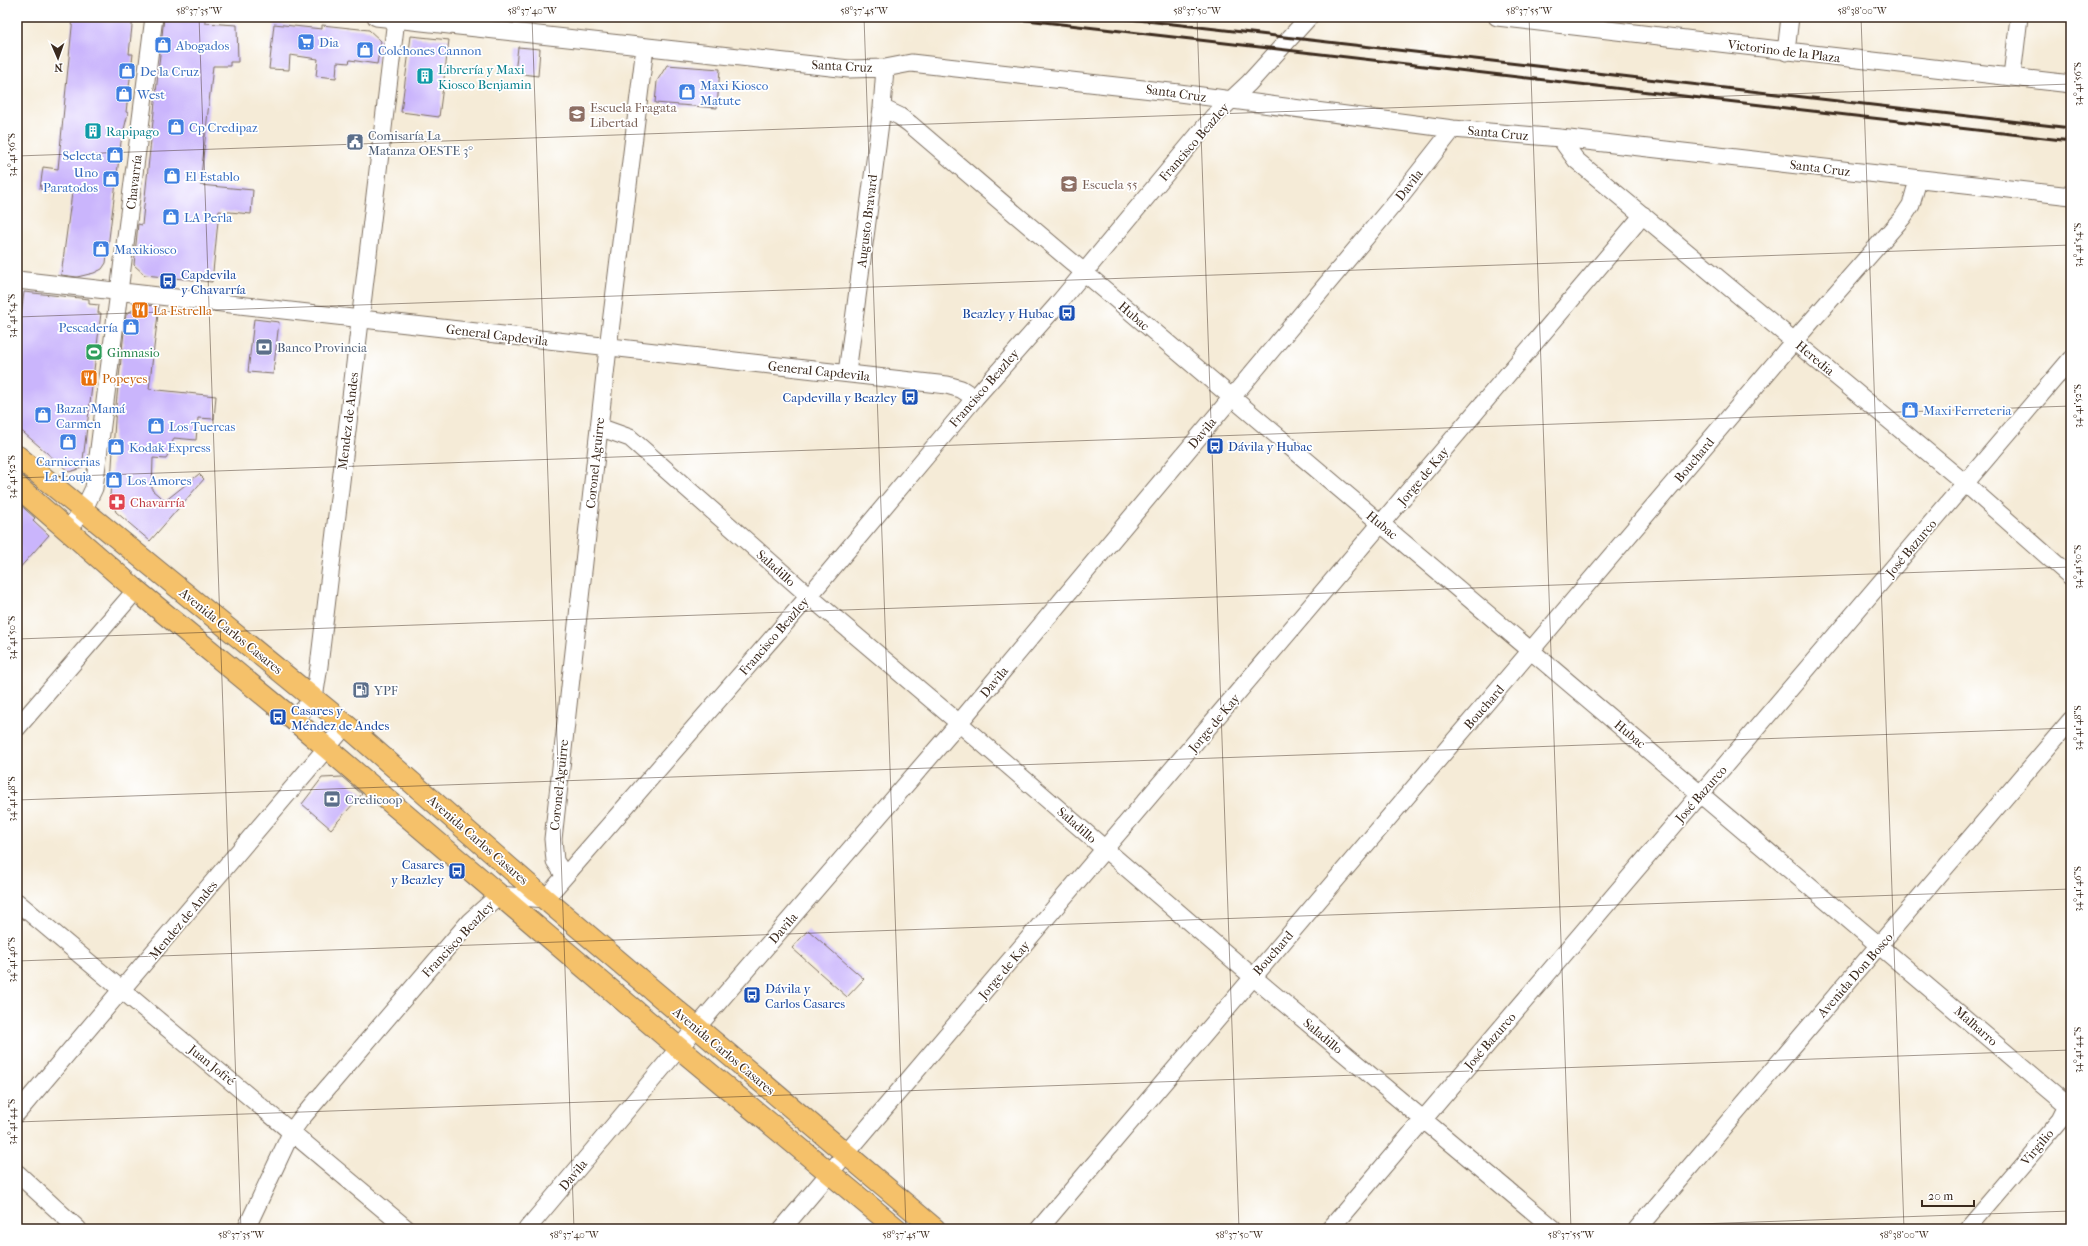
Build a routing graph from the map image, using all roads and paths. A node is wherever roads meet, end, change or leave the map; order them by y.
1 (154, 17) edge
2 (376, 17) edge
3 (1309, 17) edge
4 (1497, 17) edge
5 (1790, 17) edge
6 (2018, 17) edge
7 (396, 20) junction
8 (1567, 21) edge
9 (645, 47) junction
10 (1786, 52) junction
11 (885, 68) junction
12 (2012, 76) junction
13 (2071, 84) edge
14 (1231, 101) junction
15 (882, 108) junction
16 (1453, 129) junction
17 (1560, 138) junction
18 (1918, 180) junction
19 (2071, 196) edge
20 (1643, 215) junction
21 (1084, 273) junction
22 (17, 280) edge
23 (120, 291) junction
24 (361, 318) junction
25 (1794, 341) junction
26 (608, 348) junction
27 (2071, 359) edge
28 (847, 373) junction
29 (975, 398) junction
30 (1231, 399) junction
31 (599, 426) junction
32 (17, 456) edge
33 (1966, 484) junction
34 (17, 486) edge
35 (83, 511) junction
36 (1382, 524) junction
37 (67, 530) junction
38 (2071, 577) edge
39 (136, 590) junction
40 (808, 596) junction
41 (1532, 652) junction
42 (314, 698) junction
43 (294, 720) junction
44 (2071, 720) edge
45 (959, 723) junction
46 (346, 726) junction
47 (17, 728) edge
48 (327, 749) junction
49 (1702, 794) junction
50 (1106, 850) junction
51 (566, 876) junction
52 (499, 895) junction
53 (545, 899) junction
54 (17, 902) edge
55 (1881, 945) junction
56 (1253, 977) junction
57 (122, 991) junction
58 (698, 1028) junction
59 (680, 1048) junction
60 (2070, 1104) edge
61 (17, 1112) edge
62 (1423, 1119) junction
63 (292, 1131) junction
64 (846, 1155) junction
65 (830, 1172) junction
66 (17, 1173) edge
67 (78, 1229) edge
68 (246, 1229) edge
69 (407, 1229) edge
70 (527, 1229) edge
71 (782, 1229) edge
72 (897, 1229) edge
73 (935, 1229) edge
74 (1039, 1229) edge
75 (1330, 1229) edge
76 (1554, 1229) edge
77 (1637, 1229) edge
78 (1967, 1229) edge

1 - 23 street, Chavarría
2 - 7 street, Santa Cruz
3 - 14 street, Francisco Beazley
4 - 8 street, Victorino de la Plaza
5 - 10 street
6 - 12 street
7 - 9 street, Santa Cruz
7 - 24 street, Mendez de Andes
8 - 10 street, Victorino de la Plaza
9 - 11 street, Santa Cruz
9 - 26 street, Coronel Aguirre
10 - 12 street, Victorino de la Plaza
11 - 14 street, Santa Cruz
11 - 15 street, Augusto Bravard
12 - 13 street, Victorino de la Plaza
14 - 16 street, Santa Cruz
14 - 21 street, Francisco Beazley
15 - 21 street, Hubac
15 - 28 street, Augusto Bravard
16 - 17 street, Santa Cruz
16 - 30 street, Davila
17 - 18 street, Santa Cruz
17 - 20 street, Heredia
18 - 19 street, Santa Cruz
18 - 25 street, Bouchard
20 - 25 street, Heredia
20 - 36 street, Jorge de Kay
21 - 29 street, Francisco Beazley
21 - 30 street, Hubac
22 - 23 street, General Capdevila
23 - 24 street, General Capdevila
23 - 35 street, Chavarría
24 - 26 street, General Capdevila
24 - 42 street, Mendez de Andes
25 - 33 street, Heredia
25 - 41 street, Bouchard
26 - 28 street, General Capdevila
26 - 31 street, Coronel Aguirre
27 - 33 street, José Bazurco
28 - 29 street, General Capdevila
29 - 40 street, Francisco Beazley
30 - 36 street, Hubac
30 - 45 street, Davila
31 - 40 street, Saladillo
31 - 51 street, Coronel Aguirre
32 - 35 main road, Avenida Carlos Casares
33 - 38 street, Heredia
33 - 49 street, José Bazurco
34 - 37 main road, Avenida Carlos Casares
35 - 37 street, Chavarría
35 - 42 main road, Avenida Carlos Casares
36 - 41 street, Hubac
36 - 50 street, Jorge de Kay
37 - 39 main road, Avenida Carlos Casares
39 - 43 main road, Avenida Carlos Casares
39 - 47 street
40 - 45 street, Saladillo
40 - 51 street, Francisco Beazley
41 - 49 street, Hubac
41 - 56 street, Bouchard
42 - 43 street
42 - 46 main road, Avenida Carlos Casares
43 - 48 main road, Avenida Carlos Casares
44 - 55 street, Avenida Don Bosco
45 - 50 street, Saladillo
45 - 58 street, Davila
46 - 48 street, Mendez de Andes
46 - 53 main road, Avenida Carlos Casares
48 - 52 main road, Avenida Carlos Casares
48 - 57 street, Mendez de Andes
49 - 55 street, Hubac
49 - 62 street, José Bazurco
50 - 56 street, Saladillo
50 - 64 street, Jorge de Kay
51 - 53 street, Francisco Beazley
52 - 53 street, Francisco Beazley
52 - 59 main road, Avenida Carlos Casares
52 - 63 street, Francisco Beazley
53 - 58 main road, Avenida Carlos Casares
54 - 57 street, Juan Jofré
55 - 60 street, Malharro
55 - 77 street, Avenida Don Bosco
56 - 62 street, Saladillo
56 - 74 street, Bouchard
57 - 61 street, Mendez de Andes
57 - 63 street, Juan Jofré
58 - 59 street, Davila
58 - 64 main road, Avenida Carlos Casares
59 - 65 main road, Avenida Carlos Casares
59 - 70 street, Davila
60 - 78 street, Virgilio
62 - 75 street, José Bazurco
62 - 76 street, Saladillo
63 - 68 street, Francisco Beazley
63 - 69 street, Juan Jofré
64 - 65 street, Jorge de Kay
64 - 73 main road, Avenida Carlos Casares
65 - 71 street, Jorge de Kay
65 - 72 main road, Avenida Carlos Casares
66 - 67 street

